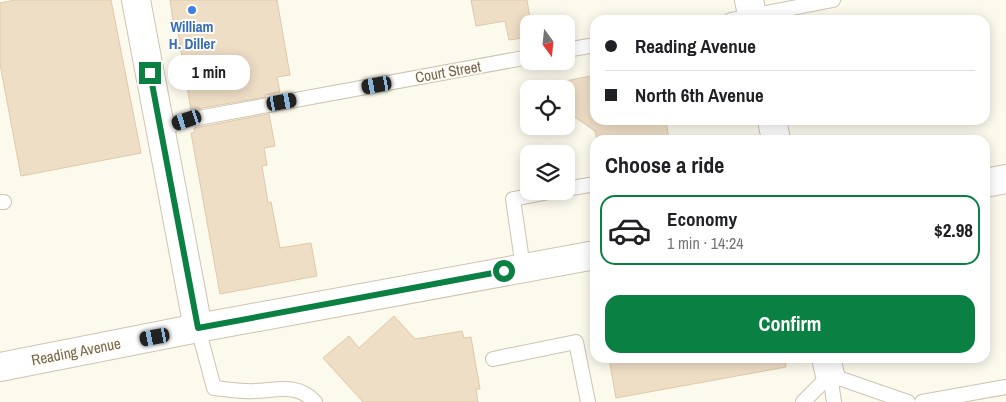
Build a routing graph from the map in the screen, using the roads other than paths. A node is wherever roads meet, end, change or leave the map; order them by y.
1 (136, 0) edge
2 (833, 0) edge
3 (746, 14) edge
4 (590, 46) edge
5 (575, 48) edge
6 (520, 59) edge
7 (161, 128) junction
8 (1006, 179) edge
9 (990, 182) edge
10 (590, 185) edge
11 (575, 187) edge
12 (520, 198) edge
13 (590, 256) edge
14 (523, 268) junction
15 (198, 328) junction
16 (493, 359) dead end
17 (828, 366) edge
18 (0, 367) edge
19 (1006, 386) edge
20 (248, 392) junction
21 (238, 402) edge
22 (314, 402) edge
23 (588, 402) edge
24 (802, 402) edge
25 (834, 402) edge
26 (908, 402) edge
27 (922, 402) edge

1 - 7 street
2 - 3 lane
4 - 5 lane
6 - 7 lane, Court Street
7 - 15 street
8 - 9 street
10 - 11 lane
12 - 14 lane
13 - 14 street, Reading Avenue
14 - 15 street, Reading Avenue
15 - 18 street, Reading Avenue
15 - 20 lane
16 - 23 lane
17 - 24 lane
17 - 25 lane
17 - 26 lane
19 - 27 lane
20 - 21 lane
20 - 22 lane

